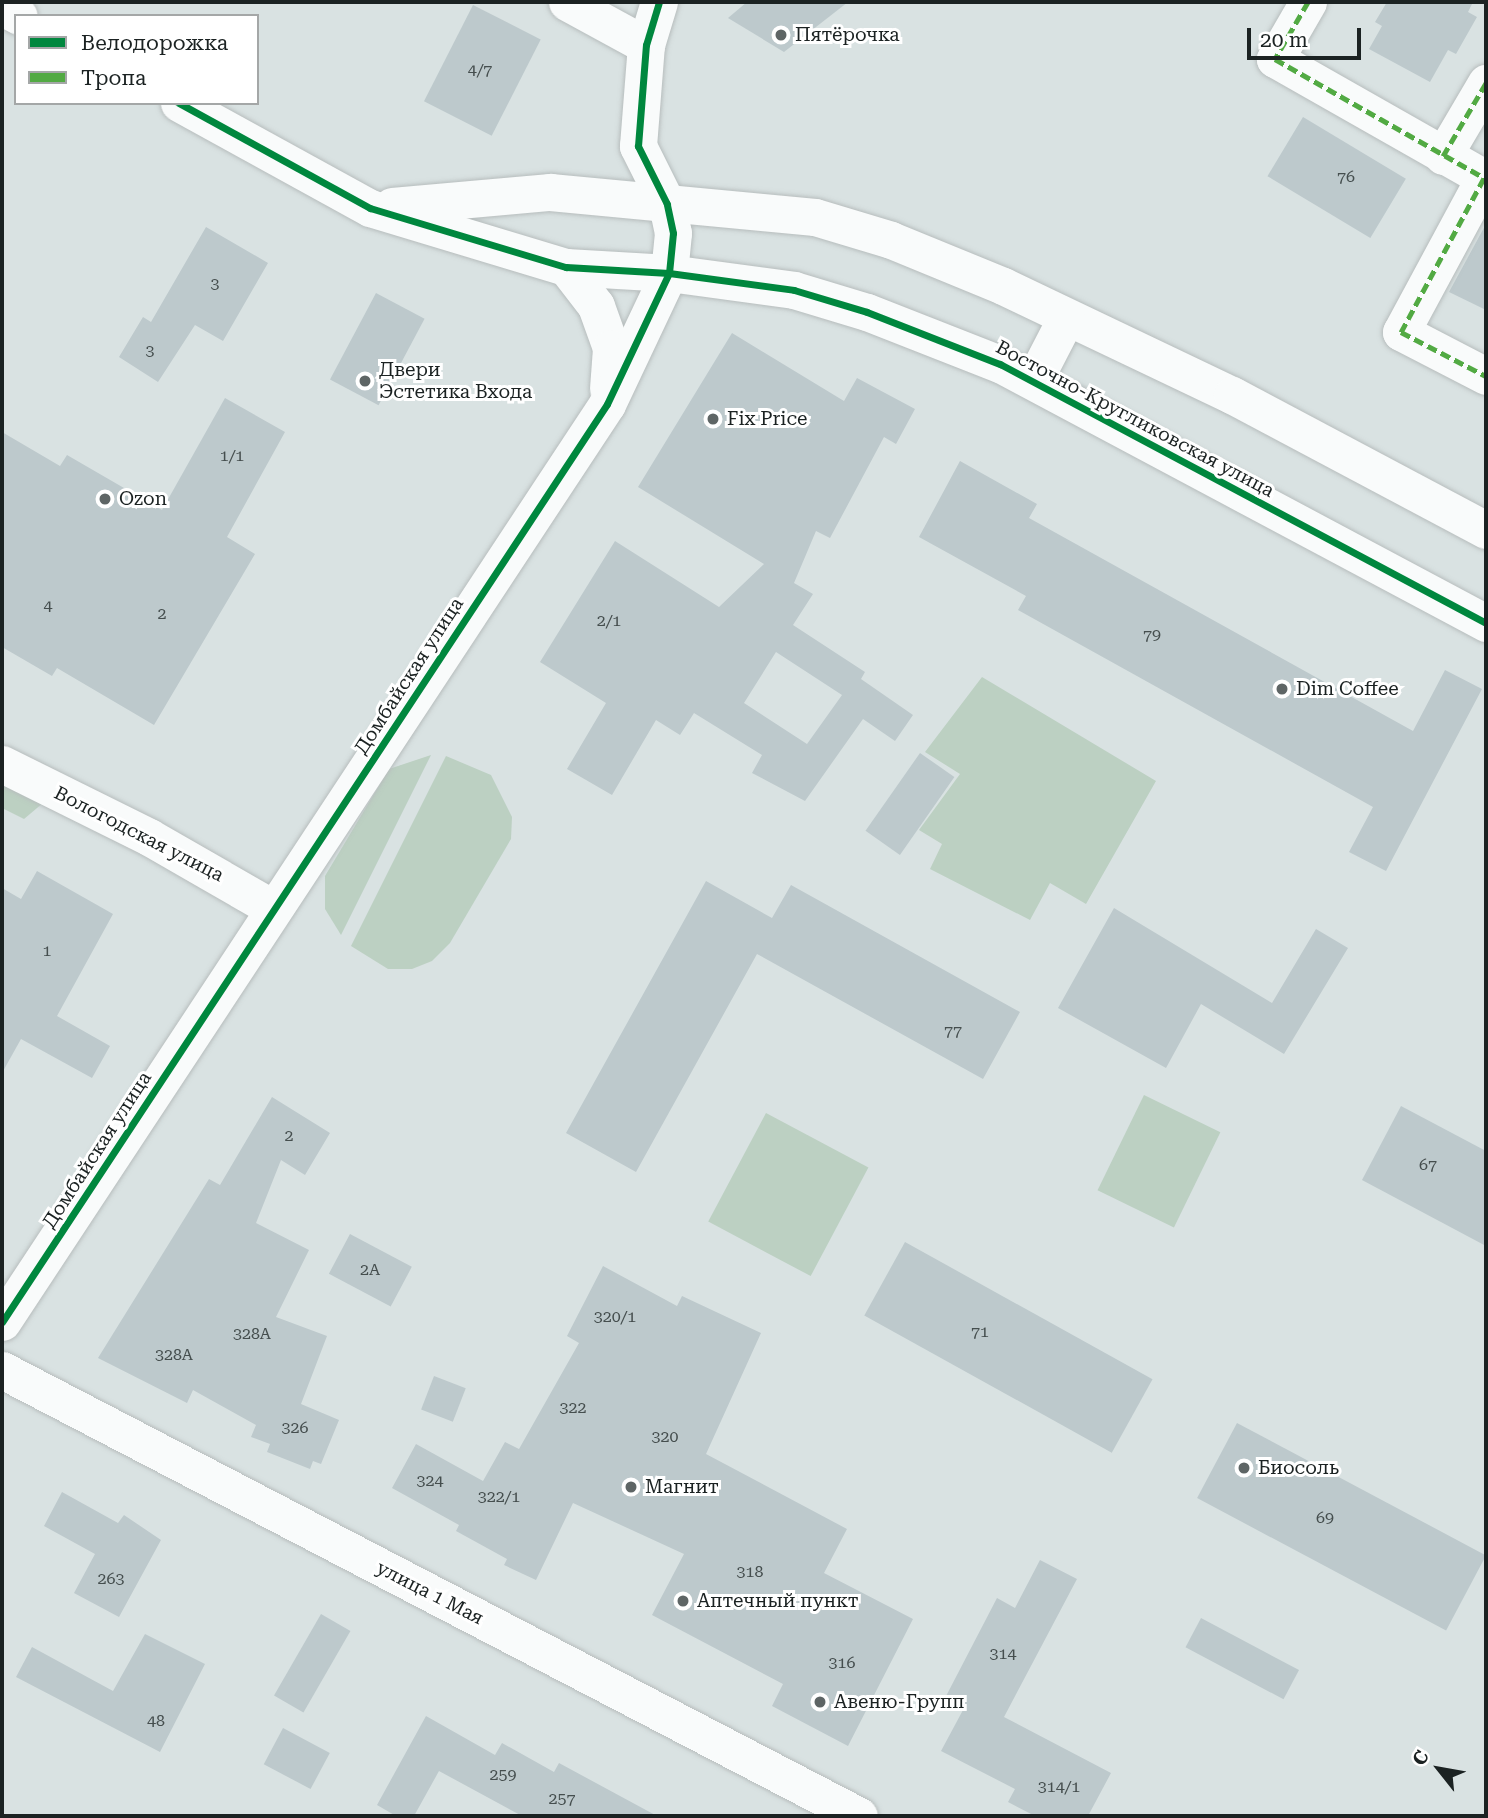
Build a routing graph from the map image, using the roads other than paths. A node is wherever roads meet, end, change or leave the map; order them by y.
1 (567, 2) edge
2 (659, 2) edge
3 (1308, 2) edge
4 (646, 46) junction
5 (1486, 83) edge
6 (183, 105) edge
7 (1443, 156) junction
8 (1485, 179) edge
9 (667, 204) junction
10 (370, 208) junction
11 (566, 267) junction
12 (669, 273) junction
13 (1066, 318) junction
14 (1486, 376) edge
15 (1034, 380) junction
16 (607, 404) junction
17 (1486, 530) edge
18 (1486, 623) edge
19 (2, 764) edge
20 (274, 909) junction
21 (2, 1322) edge
22 (2, 1370) edge
23 (859, 1816) edge

1 - 4 street
2 - 4 street, Домбайская улица
3 - 7 street
4 - 9 street, Домбайская улица
5 - 7 street
6 - 10 street, Восточно-Кругликовская улица
7 - 8 street
8 - 14 street
9 - 10 street
9 - 12 street, Домбайская улица
9 - 13 street
10 - 11 street, Восточно-Кругликовская улица
11 - 12 street, Восточно-Кругликовская улица
11 - 16 street
12 - 15 street, Восточно-Кругликовская улица
12 - 16 street, Домбайская улица
13 - 15 street
13 - 17 street
15 - 18 street, Восточно-Кругликовская улица
16 - 20 street, Домбайская улица
19 - 20 street, Вологодская улица
20 - 21 street, Домбайская улица
22 - 23 street, улица 1 Мая

